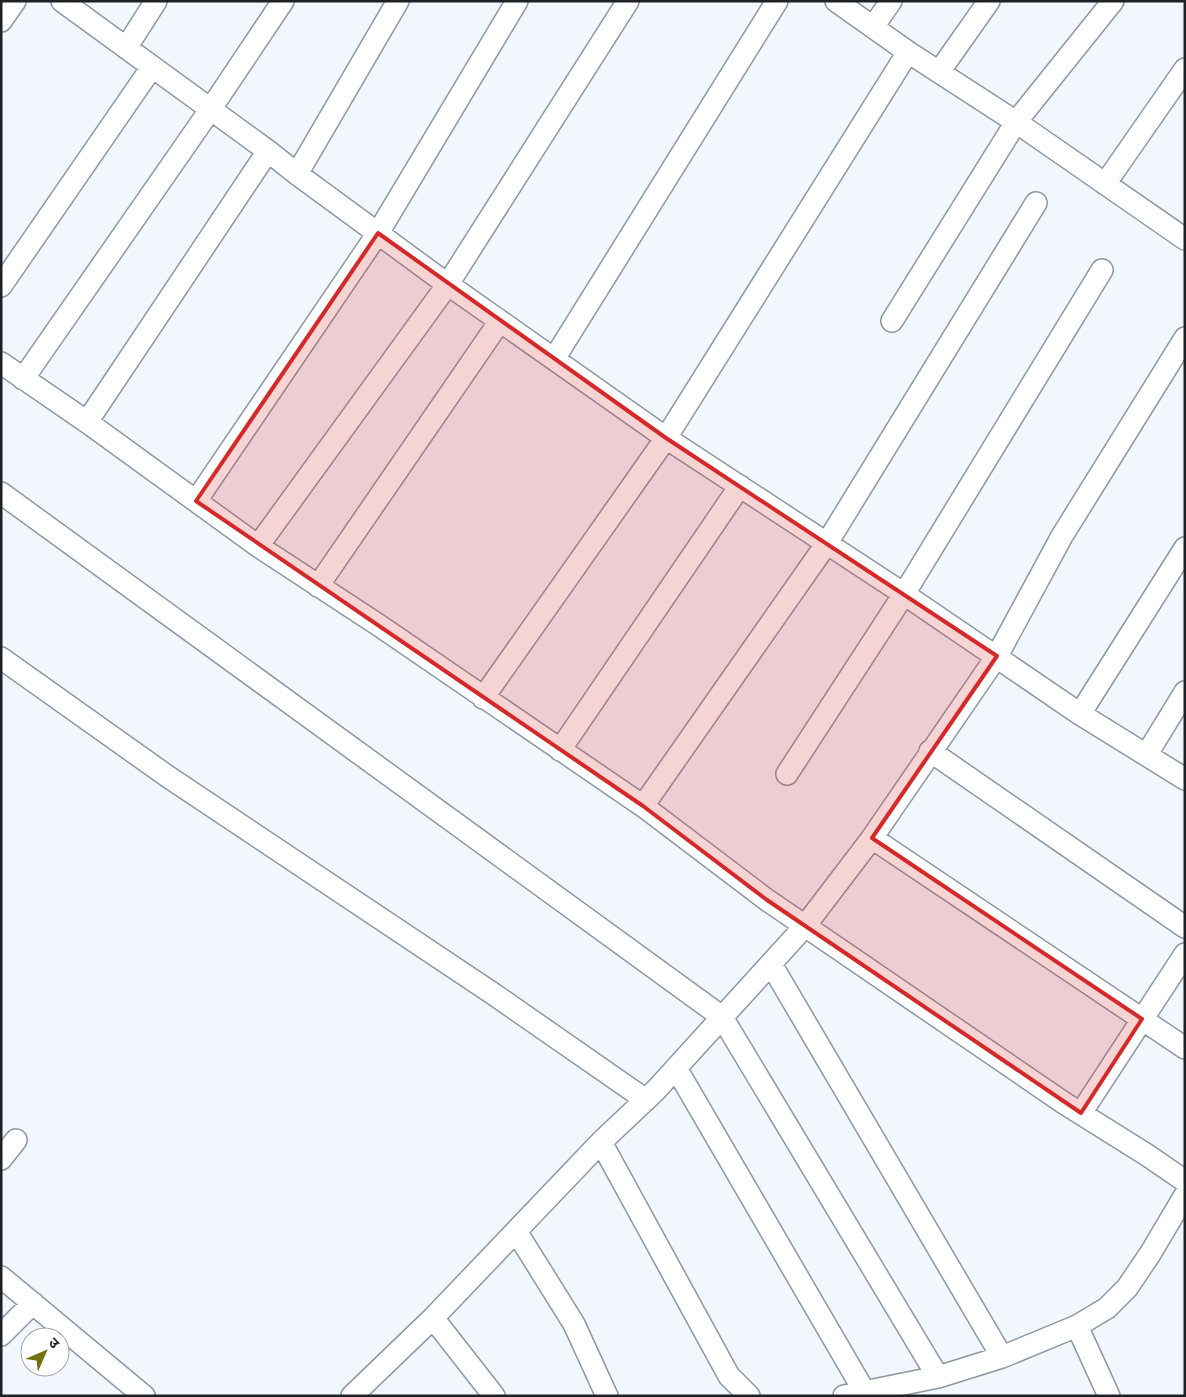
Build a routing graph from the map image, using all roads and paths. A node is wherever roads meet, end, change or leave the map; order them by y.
1 (15, 1) edge
2 (62, 1) edge
3 (156, 1) edge
4 (283, 1) edge
5 (398, 1) edge
6 (517, 1) edge
7 (628, 1) edge
8 (777, 1) edge
9 (836, 1) edge
10 (891, 1) edge
11 (990, 1) edge
12 (1113, 1) edge
13 (1, 21) edge
14 (873, 27) junction
15 (126, 48) junction
16 (908, 52) junction
17 (152, 67) junction
18 (1185, 69) edge
19 (939, 72) junction
20 (210, 110) junction
21 (1016, 122) junction
22 (268, 151) junction
23 (297, 174) junction
24 (1105, 184) junction
25 (1036, 203) dead end
26 (378, 233) junction
27 (1185, 239) edge
28 (1102, 270) dead end
29 (448, 284) junction
30 (1, 286) edge
31 (500, 321) junction
32 (892, 321) dead end
33 (1185, 338) edge
34 (554, 359) junction
35 (1, 363) edge
36 (23, 379) junction
37 (88, 422) junction
38 (666, 438) junction
39 (740, 486) junction
40 (1, 493) edge
41 (196, 501) junction
42 (827, 543) junction
43 (258, 546) junction
44 (1185, 548) edge
45 (318, 586) junction
46 (904, 594) junction
47 (997, 656) junction
48 (1, 658) edge
49 (1185, 692) edge
50 (483, 698) junction
51 (1080, 714) junction
52 (560, 750) junction
53 (930, 751) junction
54 (1147, 754) junction
55 (787, 774) dead end
56 (1185, 779) edge
57 (643, 806) junction
58 (872, 838) junction
59 (805, 926) junction
60 (1185, 927) edge
61 (1185, 954) edge
62 (771, 964) junction
63 (722, 1017) junction
64 (1142, 1019) junction
65 (1185, 1048) edge
66 (676, 1068) junction
67 (646, 1100) junction
68 (1080, 1113) junction
69 (16, 1140) dead end
70 (601, 1142) junction
71 (1, 1159) edge
72 (1185, 1181) edge
73 (1185, 1195) edge
74 (516, 1231) junction
75 (1, 1277) edge
76 (32, 1303) junction
77 (432, 1318) junction
78 (1077, 1326) junction
79 (1, 1335) edge
80 (1002, 1357) junction
81 (938, 1377) junction
82 (866, 1394) edge
83 (144, 1396) edge
84 (352, 1396) edge
85 (494, 1396) edge
86 (607, 1396) edge
87 (749, 1396) edge
88 (844, 1396) edge
89 (1109, 1396) edge

1 - 13 street
2 - 15 street
3 - 15 street
4 - 20 street
5 - 23 street
6 - 26 street
7 - 29 street
8 - 34 street
9 - 14 street
10 - 14 street
11 - 19 street
12 - 21 street
14 - 16 street
15 - 17 street
16 - 19 street
16 - 38 street
17 - 20 street
17 - 30 street
18 - 24 street
19 - 21 street
20 - 22 street
20 - 36 street
21 - 24 street
21 - 32 street
22 - 23 street
22 - 37 street
23 - 26 street
24 - 27 street
25 - 42 street
26 - 29 street
26 - 41 street
28 - 46 street
29 - 31 street
29 - 43 street
31 - 34 street
31 - 45 street
33 - 47 street
34 - 38 street
35 - 36 street
36 - 37 street
37 - 41 street
38 - 39 street
38 - 50 street
39 - 42 street
39 - 52 street
40 - 63 street
41 - 43 street
42 - 46 street
42 - 57 street
43 - 45 street
44 - 51 street
45 - 50 street
46 - 47 street
46 - 55 street
47 - 51 street
47 - 53 street
48 - 67 street
49 - 54 street
50 - 52 street
51 - 54 street
52 - 57 street
53 - 58 street
53 - 60 street
54 - 56 street
57 - 59 street
58 - 59 street
58 - 64 street
59 - 62 street
59 - 68 street
61 - 64 street
62 - 63 street
62 - 80 street
63 - 66 street
63 - 81 street
64 - 65 street
64 - 68 street
66 - 67 street
66 - 82 street
67 - 70 street
68 - 72 street
69 - 71 street
70 - 74 street
70 - 87 street
73 - 78 street
74 - 77 street
74 - 86 street
75 - 76 street
76 - 79 street
76 - 83 street
77 - 84 street
77 - 85 street
78 - 80 street
78 - 89 street
80 - 81 street
81 - 82 street
82 - 88 street

